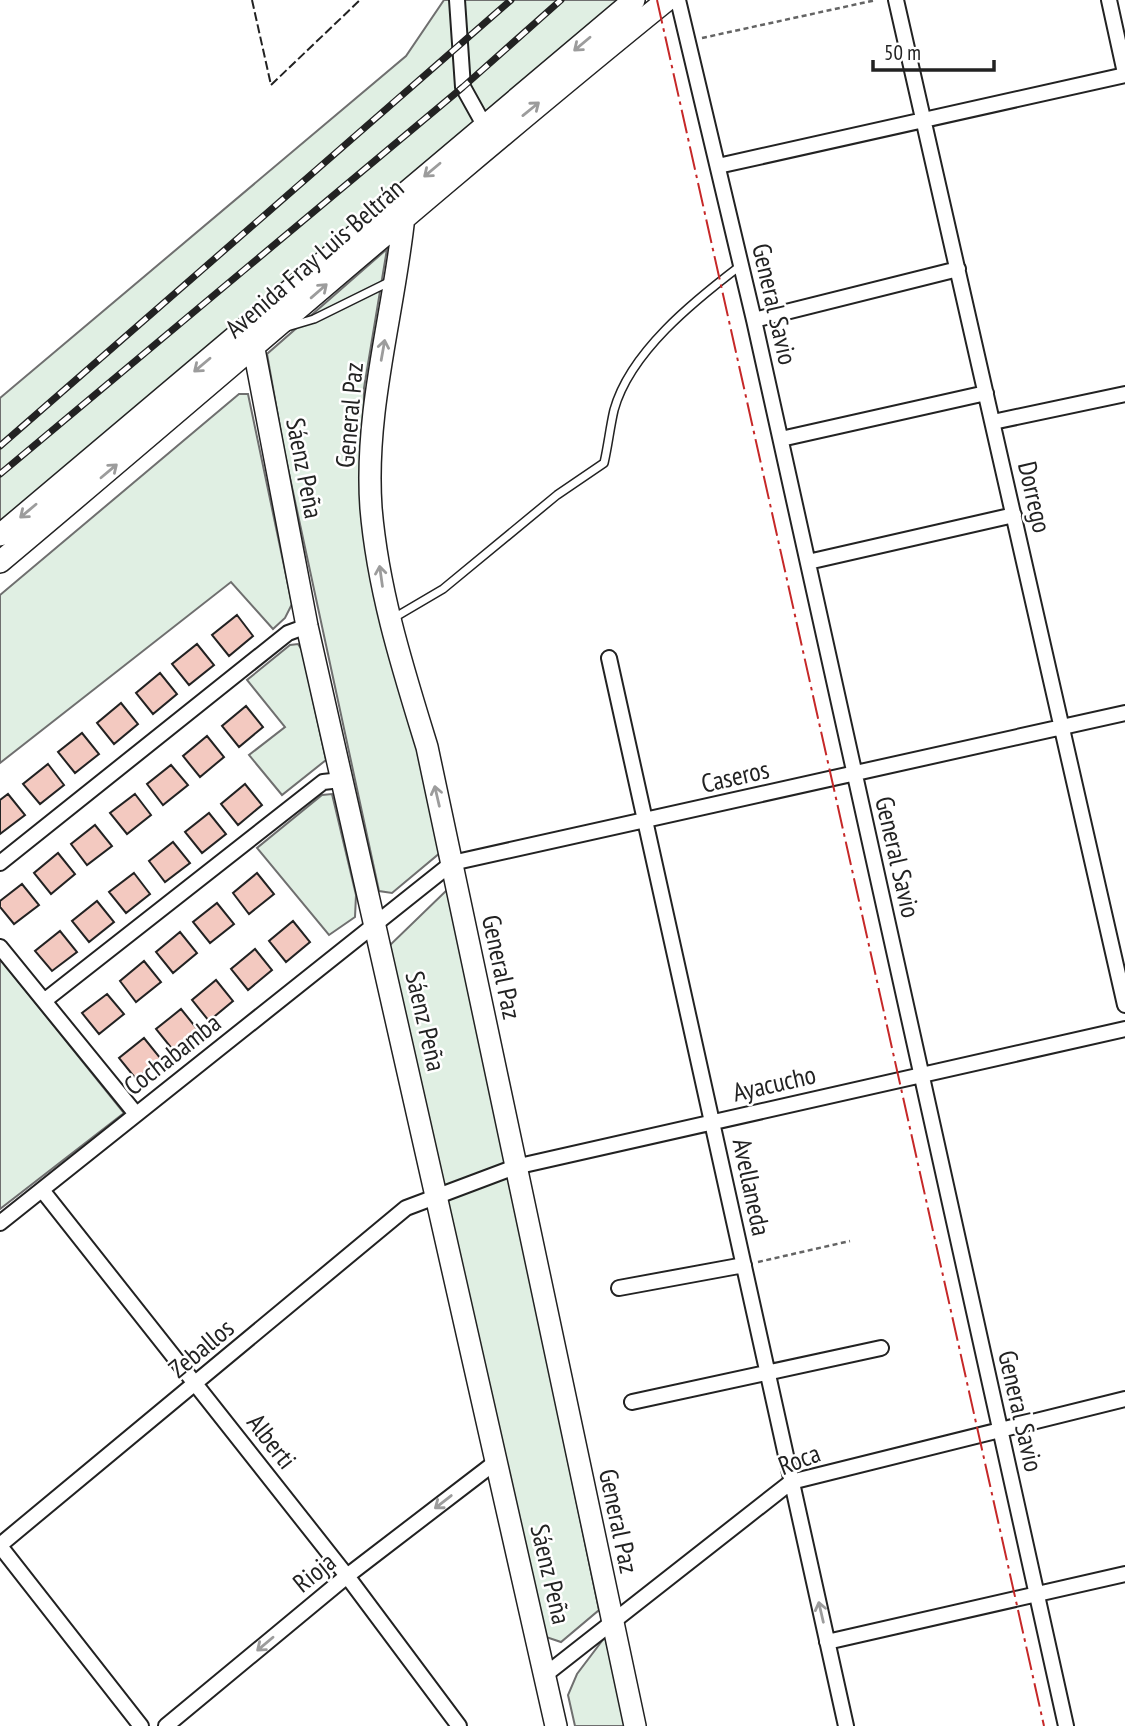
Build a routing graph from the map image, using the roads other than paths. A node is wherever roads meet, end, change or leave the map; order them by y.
1 (457, 0) edge
2 (634, 0) edge
3 (667, 0) edge
4 (678, 0) edge
5 (896, 0) edge
6 (1109, 0) edge
7 (1125, 74) edge
8 (925, 120) junction
9 (489, 133) junction
10 (718, 166) junction
11 (404, 216) junction
12 (741, 265) junction
13 (958, 269) junction
14 (396, 279) junction
15 (754, 320) junction
16 (243, 330) junction
17 (273, 331) junction
18 (254, 349) junction
19 (986, 393) junction
20 (1125, 394) edge
21 (993, 422) junction
22 (781, 439) junction
23 (1014, 515) junction
24 (0, 535) edge
25 (0, 562) edge
26 (808, 562) junction
27 (388, 621) junction
28 (307, 626) junction
29 (609, 658) dead end
30 (1125, 713) edge
31 (1062, 727) junction
32 (855, 774) junction
33 (341, 780) junction
34 (647, 821) junction
35 (0, 863) edge
36 (452, 863) junction
37 (375, 925) junction
38 (0, 947) edge
39 (44, 1001) junction
40 (1125, 1005) edge
41 (1125, 1029) edge
42 (922, 1075) junction
43 (136, 1114) junction
44 (713, 1122) junction
45 (515, 1167) junction
46 (42, 1190) junction
47 (438, 1198) junction
48 (0, 1223) edge
49 (744, 1265) junction
50 (619, 1288) dead end
51 (881, 1348) dead end
52 (768, 1373) junction
53 (195, 1384) junction
54 (1125, 1399) edge
55 (632, 1402) dead end
56 (1000, 1428) junction
57 (497, 1461) junction
58 (791, 1482) junction
59 (0, 1545) edge
60 (1125, 1574) edge
61 (347, 1576) junction
62 (1037, 1594) junction
63 (612, 1623) junction
64 (827, 1642) junction
65 (545, 1675) junction
66 (553, 1724) edge
67 (141, 1726) edge
68 (166, 1726) edge
69 (459, 1726) edge
70 (635, 1726) edge
71 (846, 1726) edge
72 (1066, 1726) edge

1 - 9 street
2 -> 9 street, Avenida Fray Luis Beltrán
9 -> 3 street, Avenida Fray Luis Beltrán
4 - 10 street, General Savio
5 - 8 street, Dorrego
6 - 7 street
7 - 8 street
8 - 10 street
8 - 13 street, Dorrego
9 - 11 street, Avenida Fray Luis Beltrán
9 -> 16 street, Avenida Fray Luis Beltrán
10 - 12 street, General Savio
11 - 14 street, General Paz
17 -> 11 street, Avenida Fray Luis Beltrán
12 - 15 street, General Savio
12 - 27 lane
13 - 15 street
13 - 19 street, Dorrego
14 - 17 lane
27 -> 14 street, General Paz
15 - 22 street, General Savio
16 - 18 street, Sáenz Peña
16 -> 24 street, Avenida Fray Luis Beltrán
17 - 18 street, Avenida Fray Luis Beltrán
25 -> 18 street, Avenida Fray Luis Beltrán
18 - 28 street, Sáenz Peña
19 - 21 street, Dorrego
19 - 22 street
20 - 21 street
21 - 23 street, Dorrego
22 - 26 street, General Savio
23 - 26 street
23 - 31 street, Dorrego
26 - 32 street, General Savio
36 -> 27 street, General Paz
28 - 33 street, Sáenz Peña
28 - 35 street
29 - 34 street, Avellaneda
30 - 31 street, Caseros
31 - 32 street, Caseros
31 - 40 street, Dorrego
32 - 34 street, Caseros
32 - 42 street, General Savio
33 - 37 street, Sáenz Peña
33 - 39 street
34 - 36 street, Caseros
34 - 44 street, Avellaneda
36 - 37 street, Caseros
36 - 45 street, General Paz
37 - 43 street, Cochabamba
37 - 47 street, Sáenz Peña
38 - 39 street
39 - 43 street
41 - 42 street, Ayacucho
42 - 44 street, Ayacucho
42 - 56 street, General Savio
43 - 46 street, Cochabamba
44 - 45 street, Ayacucho
44 - 49 street, Avellaneda
45 - 47 street, Ayacucho
45 - 63 street, General Paz
46 - 48 street, Cochabamba
46 - 53 street, Alberti
47 - 53 street, Zeballos
47 - 57 street, Sáenz Peña
49 - 50 street
49 - 52 street, Avellaneda
51 - 52 street
52 - 55 street
52 - 58 street, Avellaneda
53 - 59 street, Zeballos
53 - 61 street, Alberti
54 - 56 street, Roca
56 - 58 street, Roca
56 - 62 street, General Savio
57 -> 61 street, Rioja
57 - 65 street, Sáenz Peña
58 - 63 street, Roca
64 -> 58 street, Avellaneda
59 - 67 street
60 - 62 street
61 -> 68 street, Rioja
61 - 69 street, Alberti
62 - 64 street
62 - 72 street, General Savio
63 - 65 street, Roca
63 - 70 street, General Paz
64 - 71 street, Avellaneda
65 - 66 street, Sáenz Peña

